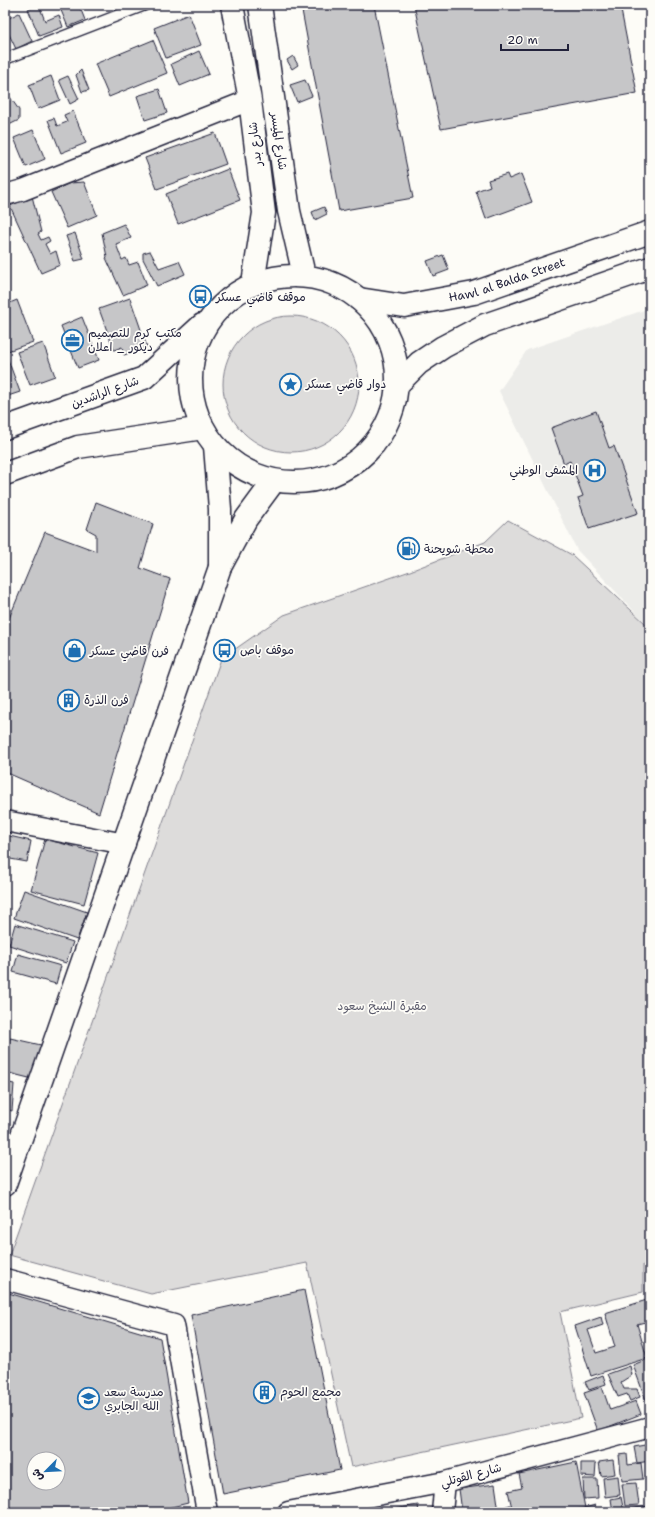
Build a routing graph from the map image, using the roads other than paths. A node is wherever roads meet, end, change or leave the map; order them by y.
1 (145, 5) edge
2 (232, 5) edge
3 (260, 5) edge
4 (5, 59) edge
5 (250, 100) junction
6 (5, 195) edge
7 (650, 232) edge
8 (650, 268) edge
9 (304, 276) junction
10 (253, 283) junction
11 (359, 299) junction
12 (210, 318) junction
13 (397, 385) junction
14 (5, 428) edge
15 (209, 437) junction
16 (5, 474) edge
17 (274, 481) junction
18 (220, 567) junction
19 (5, 821) edge
20 (125, 844) junction
21 (5, 1184) edge
22 (5, 1279) edge
23 (650, 1427) edge
24 (445, 1482) junction
25 (207, 1512) edge
26 (288, 1512) edge
27 (442, 1512) edge

1 - 4 lane
2 - 5 main road, شارع بدر
3 - 9 main road, شارع الميسر
5 - 6 street
5 - 10 main road, شارع بدر
7 - 11 main road, Hawl al Balda Street
8 - 13 main road
9 - 10 main road
9 - 11 main road
10 - 12 main road
11 - 13 main road
12 - 14 main road, شارع الراشدين
12 - 15 main road
13 - 17 main road
15 - 16 main road
15 - 17 main road
15 - 18 main road
17 - 18 main road
18 - 20 main road
19 - 20 street
20 - 21 main road
22 - 25 street
23 - 24 street, شارع القوتلي
24 - 26 street, شارع القوتلي
24 - 27 street

